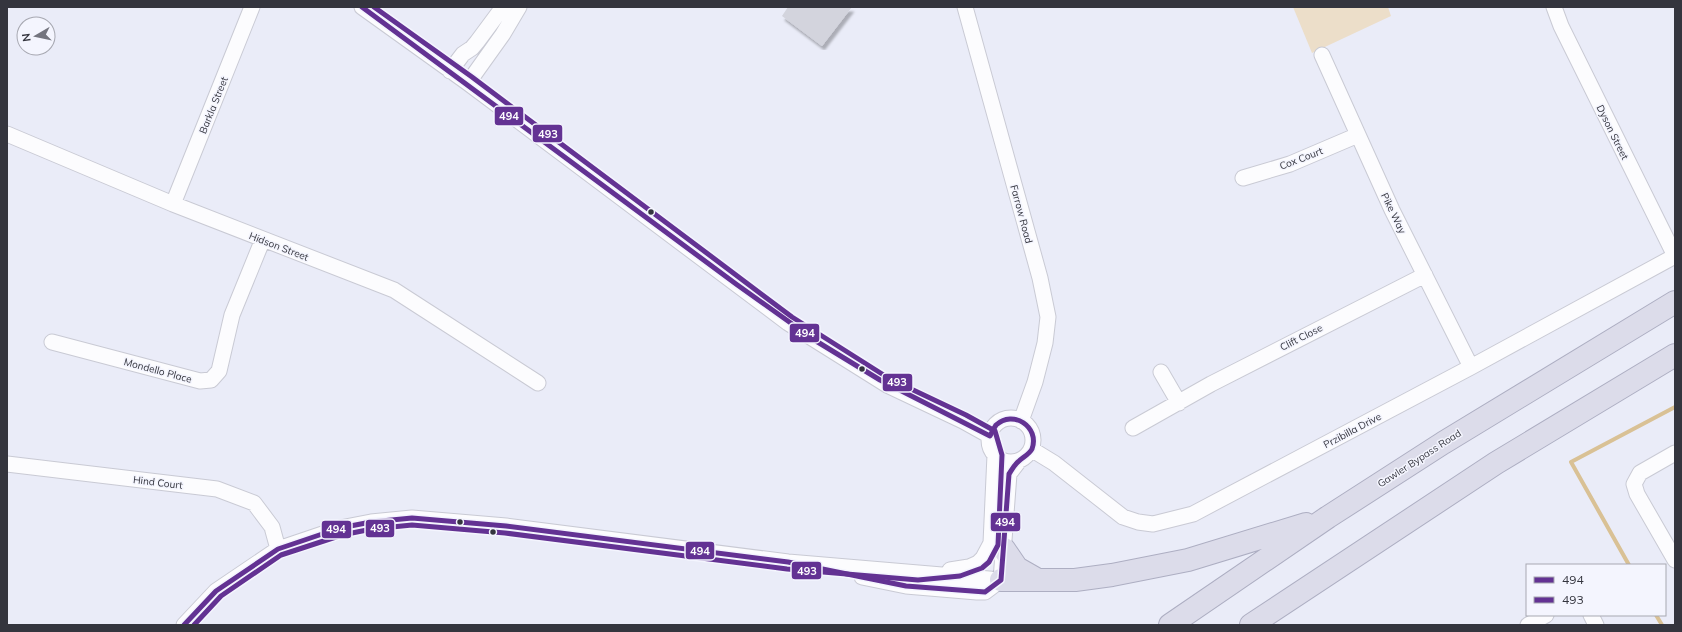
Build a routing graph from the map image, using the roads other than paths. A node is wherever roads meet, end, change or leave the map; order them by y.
1 (252, 7) edge
2 (362, 7) edge
3 (503, 7) edge
4 (519, 7) edge
5 (965, 7) edge
6 (1554, 7) edge
7 (1322, 55) dead end
8 (450, 71) junction
9 (468, 83) junction
10 (7, 134) edge
11 (1358, 135) junction
12 (1243, 178) dead end
13 (173, 204) junction
14 (263, 239) junction
15 (1675, 256) edge
16 (1425, 275) junction
17 (1675, 302) edge
18 (52, 342) dead end
19 (1675, 355) edge
20 (1471, 367) junction
21 (1160, 372) dead end
22 (538, 383) dead end
23 (1180, 403) junction
24 (1021, 421) junction
25 (1133, 428) dead end
26 (990, 436) junction
27 (1032, 449) junction
28 (1675, 453) edge
29 (995, 455) junction
30 (1019, 461) junction
31 (7, 464) edge
32 (1328, 517) junction
33 (1004, 549) junction
34 (278, 550) junction
35 (1675, 560) edge
36 (788, 562) junction
37 (919, 573) junction
38 (1001, 580) junction
39 (1038, 580) junction
40 (1544, 616) edge
41 (1591, 616) edge
42 (184, 625) edge
43 (1170, 625) edge
44 (1251, 625) edge
45 (1528, 625) edge
46 (1596, 625) edge

1 - 13 street, Barkla Street
2 - 8 street
3 - 8 street
4 - 9 street
5 - 24 street, Farrow Road
6 - 15 street, Dyson Street
7 - 11 street, Pike Way
8 - 9 street
9 - 26 street
10 - 13 street, Hidson Street
11 - 12 street, Cox Court
11 - 16 street, Pike Way
13 - 14 street, Hidson Street
14 - 18 street, Mondello Place
14 - 22 street, Hidson Street
15 - 20 street, Przibilla Drive
16 - 20 street, Pike Way
16 - 23 street, Clift Close
17 - 32 highway, Gawler Bypass Road
19 - 44 highway
20 - 27 street, Przibilla Drive
21 - 23 street
23 - 25 street, Clift Close
24 - 26 street
24 - 27 street
26 - 29 street
27 - 30 street
28 - 35 street
29 - 30 street
29 - 37 street
30 - 33 street
31 - 34 street, Hind Court
32 - 39 highway
32 - 43 highway, Gawler Bypass Road
33 - 38 street
33 - 39 highway
34 - 36 street
34 - 42 street
36 - 37 street
36 - 38 street
37 - 38 street
38 - 39 highway
40 - 45 street
41 - 46 street

